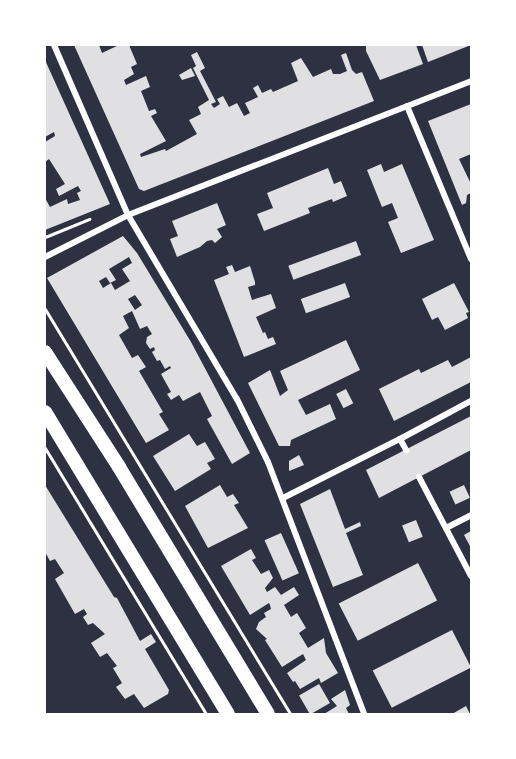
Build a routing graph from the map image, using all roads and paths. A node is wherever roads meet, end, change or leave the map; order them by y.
1 (54, 45) edge
2 (471, 81) edge
3 (407, 106) junction
4 (128, 215) junction
5 (95, 217) dead end
6 (45, 237) edge
7 (45, 257) edge
8 (471, 259) edge
9 (45, 309) edge
10 (45, 352) edge
11 (471, 401) edge
12 (45, 412) edge
13 (400, 439) junction
14 (45, 448) edge
15 (406, 450) dead end
16 (419, 477) dead end
17 (283, 498) junction
18 (471, 515) edge
19 (446, 528) junction
20 (471, 576) edge
21 (206, 714) edge
22 (228, 714) edge
23 (268, 714) edge
24 (290, 714) edge
25 (364, 714) edge

1 - 4 street
2 - 3 street
3 - 4 street
3 - 8 street
4 - 7 street
4 - 17 street
5 - 6 path
9 - 24 path
10 - 23 main road
11 - 13 street
12 - 22 main road
13 - 15 street
13 - 17 street
14 - 21 path
16 - 19 street
17 - 25 street
18 - 19 street
19 - 20 street

